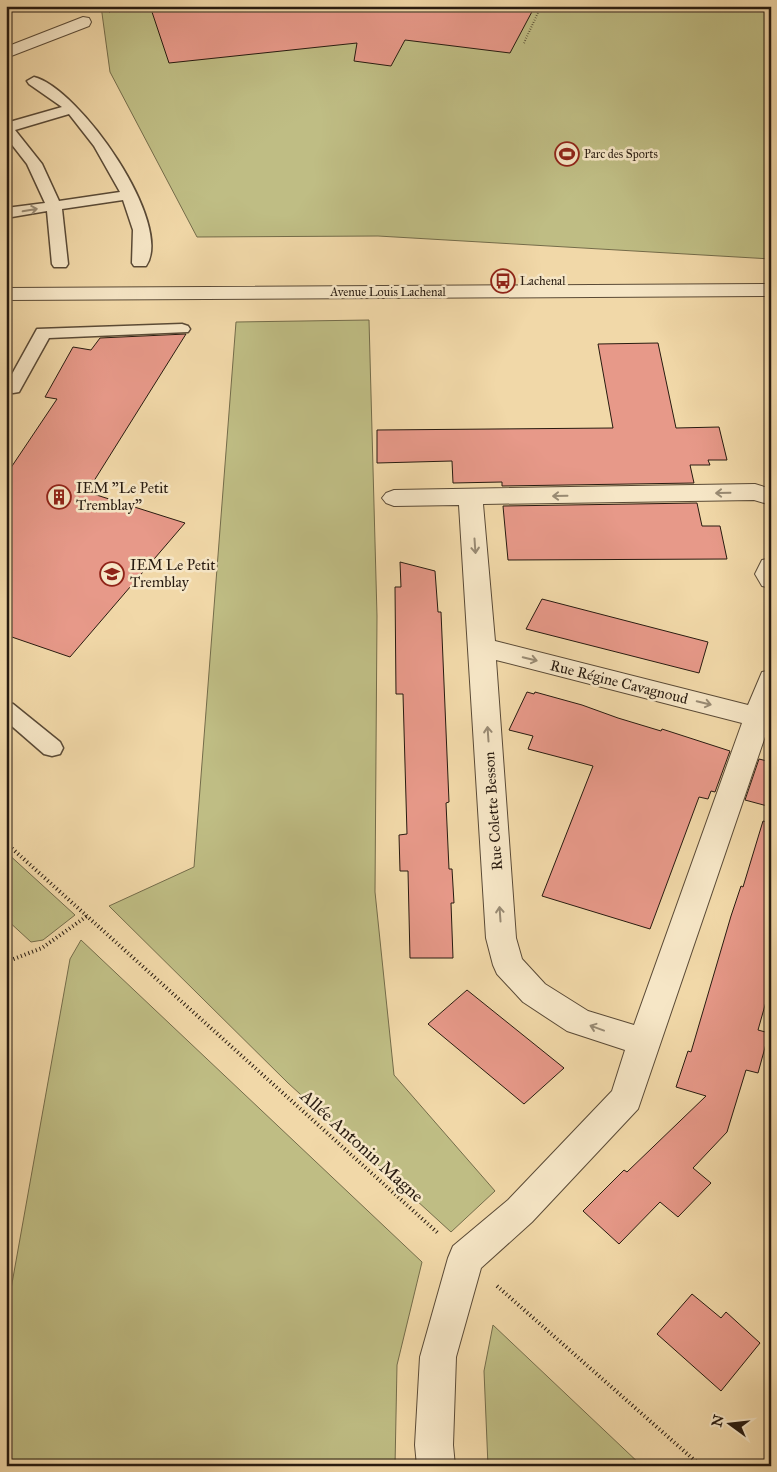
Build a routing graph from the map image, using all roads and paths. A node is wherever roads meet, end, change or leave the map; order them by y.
1 (540, 6) edge
2 (83, 22) dead end
3 (524, 43) dead end
4 (6, 54) edge
5 (34, 81) dead end
6 (72, 109) junction
7 (6, 129) edge
8 (128, 195) junction
9 (54, 206) junction
10 (6, 213) edge
11 (140, 263) dead end
12 (60, 264) dead end
13 (771, 290) edge
14 (6, 294) edge
15 (182, 329) dead end
16 (9, 390) edge
17 (470, 497) junction
18 (771, 497) edge
19 (394, 498) dead end
20 (771, 566) edge
21 (771, 580) edge
22 (482, 647) junction
23 (771, 679) edge
24 (6, 709) edge
25 (756, 717) junction
26 (52, 748) dead end
27 (6, 843) edge
28 (87, 916) junction
29 (6, 962) edge
30 (644, 1042) junction
31 (466, 1258) junction
32 (436, 1466) edge
33 (701, 1466) edge

1 - 3 path
2 - 4 street
5 - 6 lane
6 - 7 lane
6 - 8 lane
7 - 9 lane
8 - 9 lane
8 - 11 lane
10 -> 9 lane
9 - 12 lane
13 - 14 street, Avenue Louis Lachenal
15 - 16 lane
18 -> 17 street
17 - 19 street
17 -> 22 street, Rue Colette Besson
20 - 21 street
22 -> 25 street, Rue Régine Cavagnoud
30 -> 22 street, Rue Colette Besson
23 - 25 street
24 - 26 lane
25 - 30 street
27 - 28 path, Allée Antonin Magne
28 - 29 path
28 - 31 path, Allée Antonin Magne
30 - 31 street
31 - 32 street
31 - 33 path, Allée Antonin Magne

